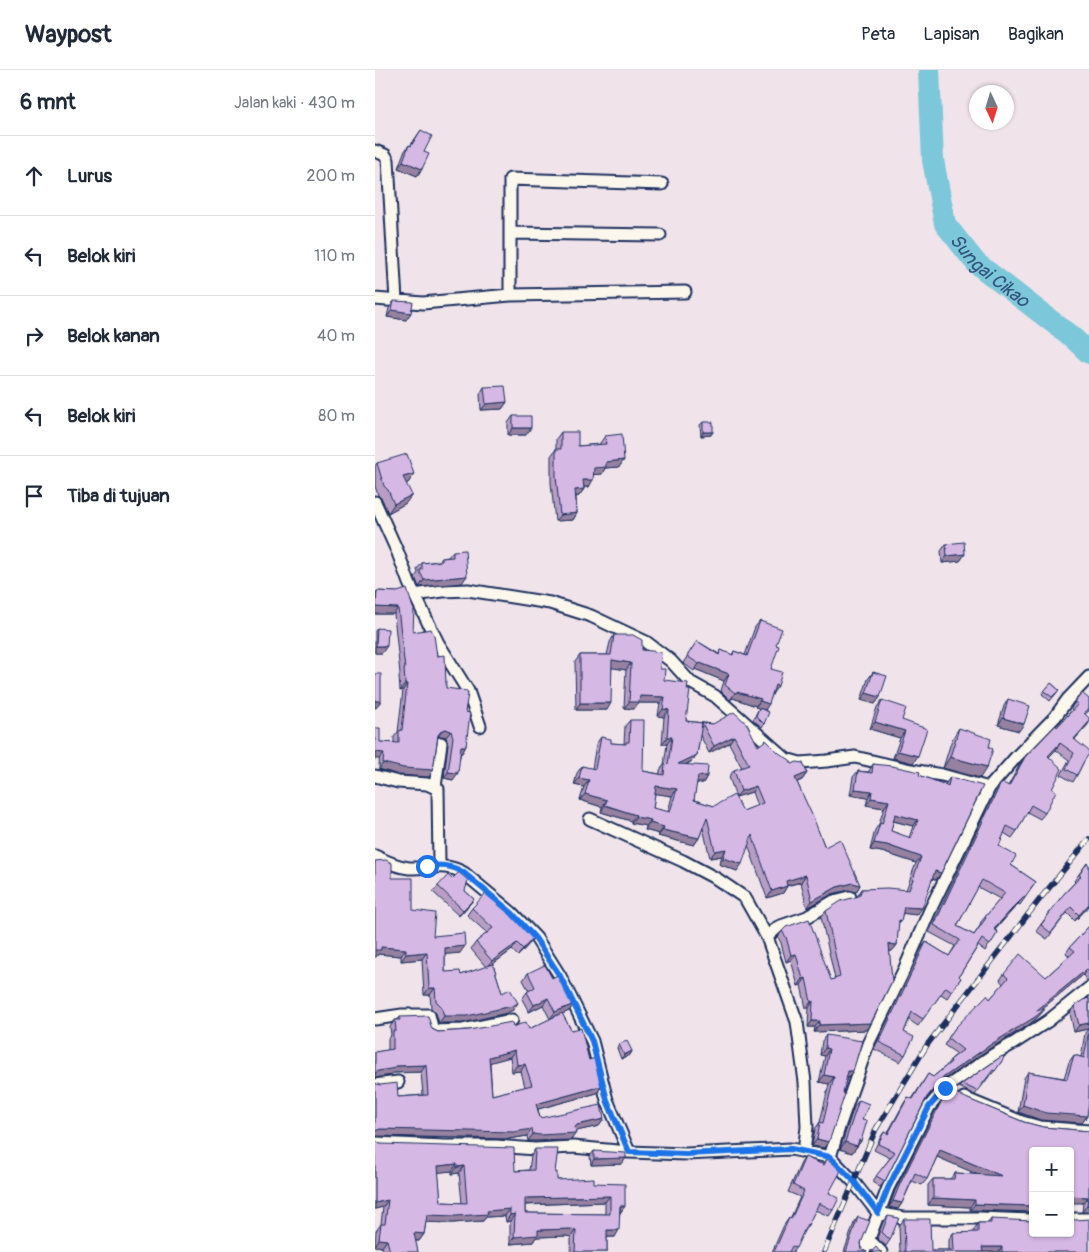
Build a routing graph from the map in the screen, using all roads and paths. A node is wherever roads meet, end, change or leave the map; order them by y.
1 (375, 152) edge
2 (662, 184) dead end
3 (510, 233) junction
4 (660, 235) dead end
5 (685, 292) dead end
6 (510, 295) junction
7 (375, 299) edge
8 (396, 301) junction
9 (375, 502) edge
10 (414, 594) junction
11 (1089, 677) edge
12 (480, 726) dead end
13 (441, 743) dead end
14 (375, 776) edge
15 (435, 786) junction
16 (989, 788) junction
17 (590, 819) dead end
18 (375, 856) edge
19 (439, 865) junction
20 (850, 897) edge
21 (767, 937) junction
22 (1089, 988) edge
23 (375, 1019) edge
24 (512, 1020) edge
25 (397, 1082) edge
26 (375, 1085) edge
27 (945, 1088) junction
28 (1089, 1131) edge
29 (375, 1143) edge
30 (629, 1152) junction
31 (804, 1152) junction
32 (830, 1157) junction
33 (878, 1213) junction
34 (1074, 1219) edge
35 (1089, 1219) edge
36 (1029, 1220) edge
37 (868, 1239) junction
38 (864, 1252) edge
39 (881, 1252) edge

1 - 8 street
2 - 3 street
3 - 4 street
3 - 6 street
5 - 6 street
6 - 8 street
7 - 8 street
9 - 10 street
10 - 12 street
10 - 16 street
11 - 16 street
13 - 15 street
14 - 15 street
15 - 19 street
16 - 32 street
17 - 21 street
18 - 19 street
19 - 30 street
20 - 21 street
21 - 31 street
22 - 27 street
23 - 24 street
25 - 26 street
27 - 28 street
27 - 33 street
29 - 30 street
30 - 31 street
31 - 32 street
32 - 33 street
33 - 36 street
33 - 37 street
34 - 35 street
37 - 38 street
37 - 39 street

